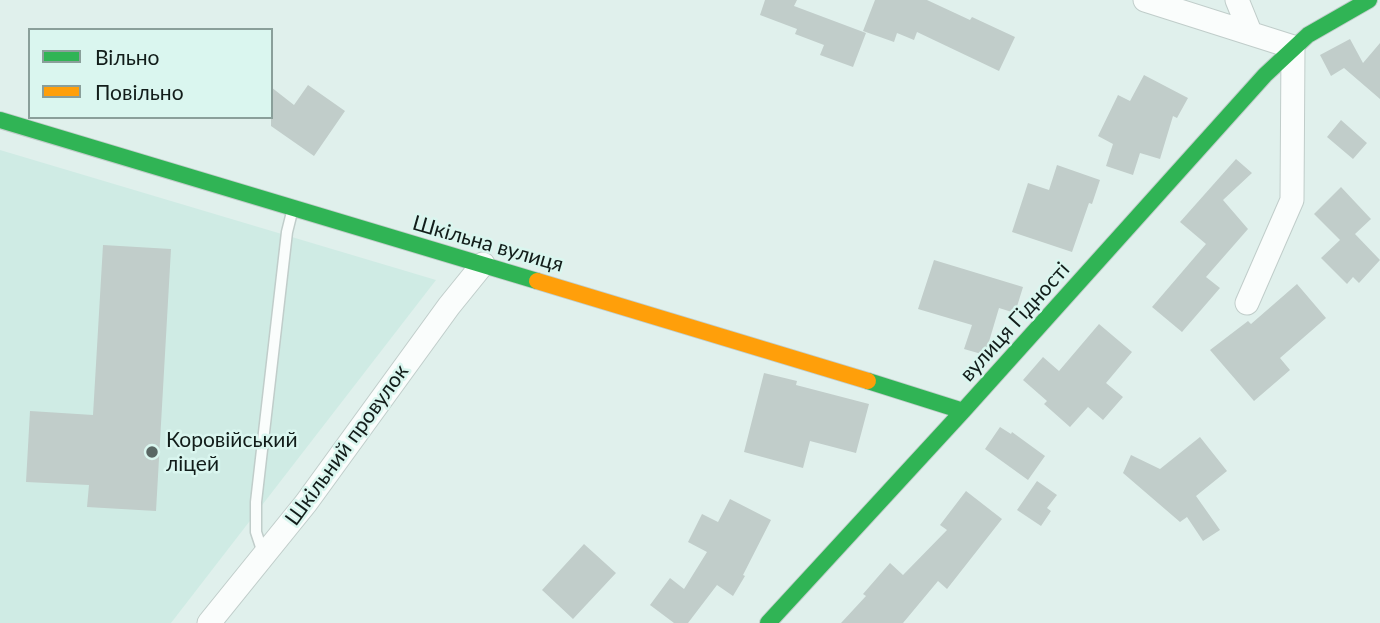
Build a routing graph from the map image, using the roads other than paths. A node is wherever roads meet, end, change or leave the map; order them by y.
1 (1146, 0) edge
2 (1237, 0) edge
3 (1369, 0) edge
4 (1251, 32) junction
5 (1293, 47) junction
6 (0, 120) edge
7 (293, 209) junction
8 (483, 264) junction
9 (1247, 303) dead end
10 (963, 411) junction
11 (264, 556) junction
12 (209, 623) edge
13 (768, 623) edge

1 - 4 street
2 - 4 street
3 - 5 street, вулиця Гідності
4 - 5 street
5 - 9 street
5 - 10 street, вулиця Гідності
6 - 7 street, Шкільна вулиця
7 - 8 street, Шкільна вулиця
7 - 11 lane
8 - 10 street, Шкільна вулиця
8 - 11 street, Шкільний провулок
10 - 13 street, вулиця Гідності
11 - 12 street, Шкільний провулок

